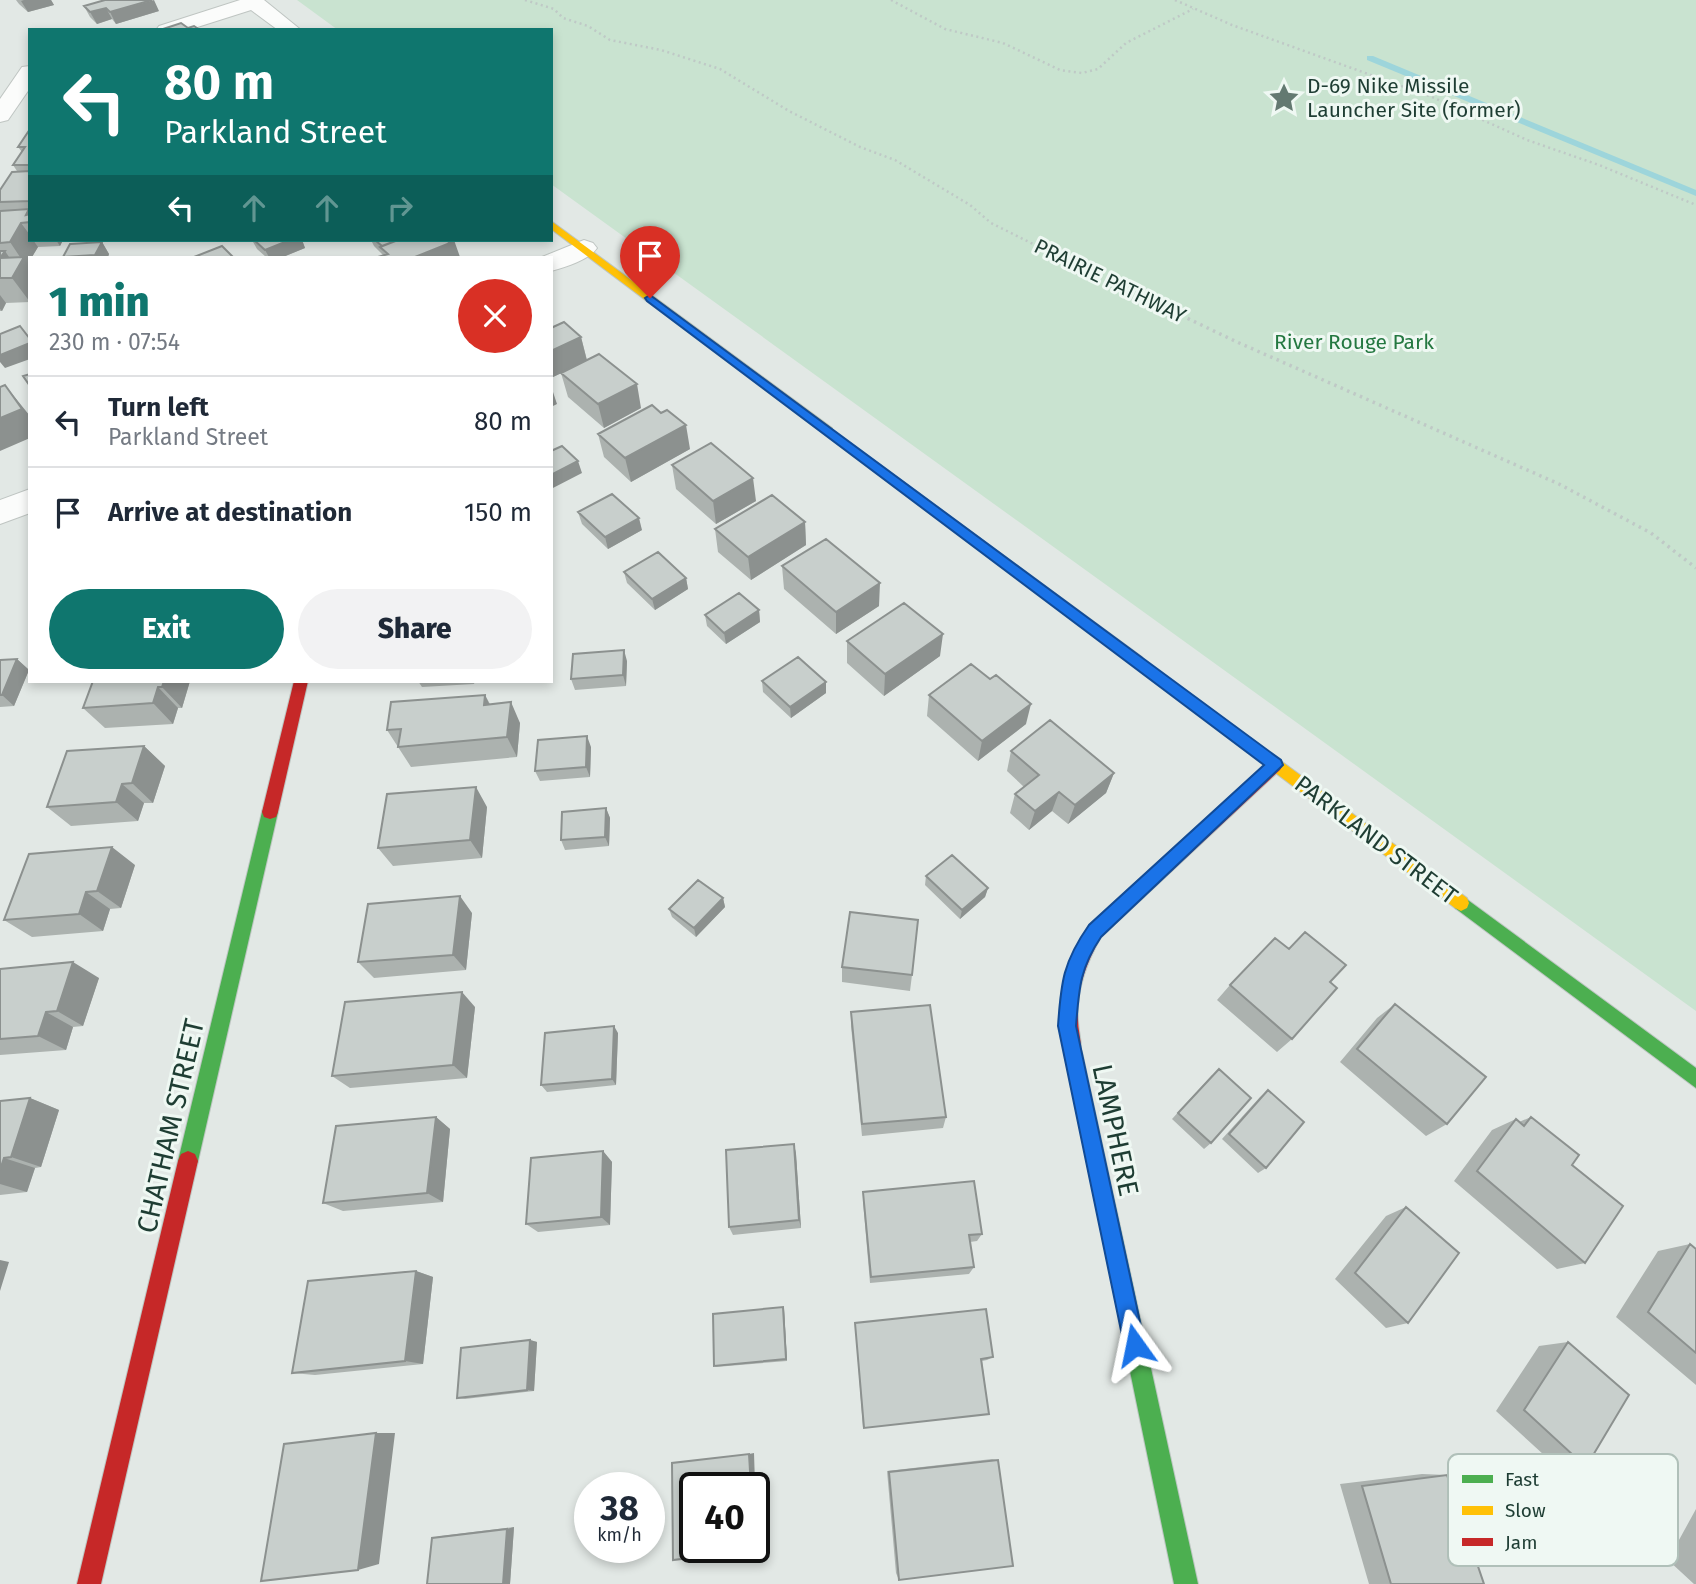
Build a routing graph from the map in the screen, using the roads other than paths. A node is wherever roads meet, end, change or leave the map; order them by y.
1 (253, 1) edge
2 (172, 28) edge
3 (288, 28) edge
4 (28, 71) edge
5 (0, 73) edge
6 (28, 74) edge
7 (0, 115) edge
8 (553, 225) edge
9 (584, 248) junction
10 (553, 262) edge
11 (28, 501) edge
12 (0, 513) edge
13 (301, 683) edge
14 (1275, 765) junction
15 (1696, 1079) edge
16 (89, 1584) edge
17 (1186, 1584) edge

1 - 2 street
1 - 3 street
4 - 5 street
6 - 7 street
8 - 9 street, PARKLAND STREET
9 - 10 street
9 - 14 street, PARKLAND STREET
11 - 12 street
13 - 16 street, CHATHAM STREET
14 - 15 street, PARKLAND STREET
14 - 17 street, LAMPHERE

